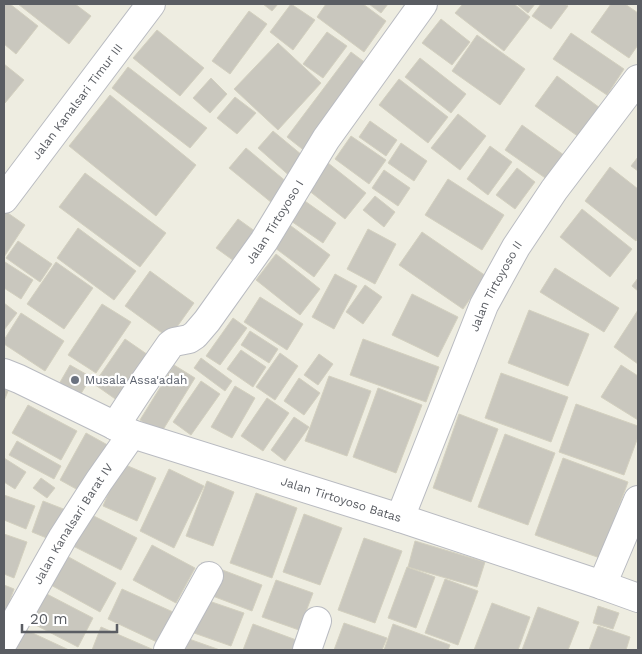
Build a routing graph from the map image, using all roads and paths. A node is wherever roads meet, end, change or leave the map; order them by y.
1 (152, 4) edge
2 (423, 4) edge
3 (638, 79) edge
4 (4, 199) edge
5 (4, 373) edge
6 (124, 430) junction
7 (638, 500) edge
8 (400, 518) junction
9 (209, 576) dead end
10 (602, 585) junction
11 (638, 598) edge
12 (317, 621) dead end
13 (4, 641) edge
14 (168, 650) edge
15 (307, 650) edge

1 - 4 street, Jalan Kanalsari Timur III
2 - 6 street, Jalan Tirtoyoso I
3 - 8 street, Jalan Tirtoyoso II
5 - 6 street, Jalan Tirtoyoso Batas
6 - 8 street, Jalan Tirtoyoso Batas
6 - 13 street, Jalan Kanalsari Barat IV
7 - 10 street
8 - 10 street, Jalan Tirtoyoso Batas
9 - 14 street
10 - 11 street, Jalan Tirtoyoso Batas
12 - 15 street

